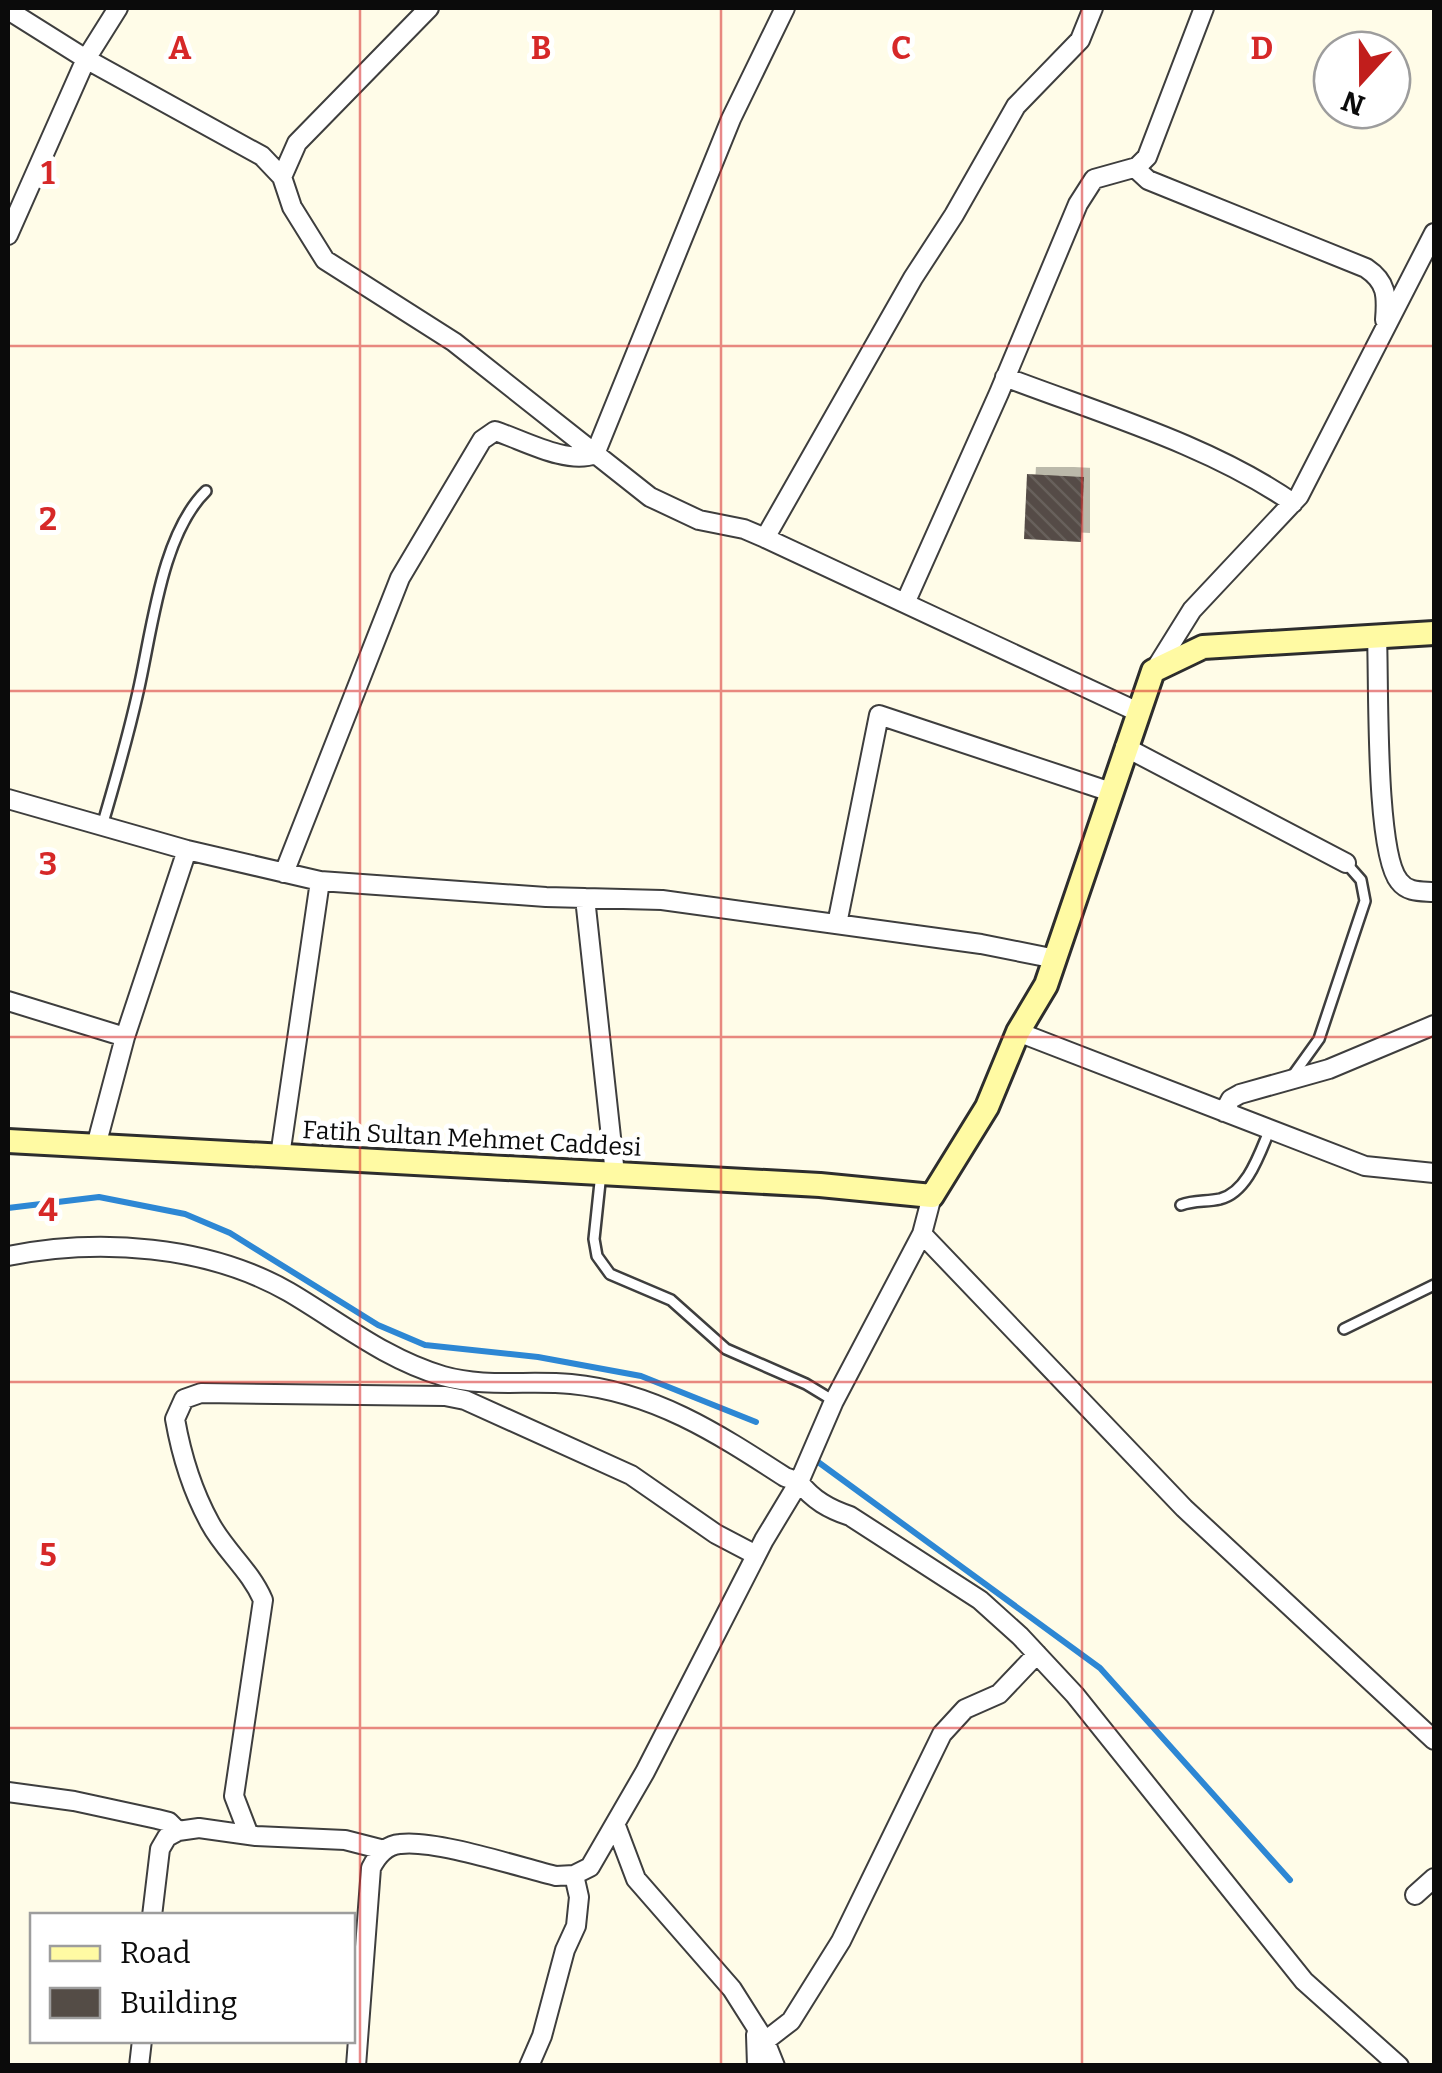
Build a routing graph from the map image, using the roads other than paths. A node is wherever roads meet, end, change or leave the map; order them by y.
1 (118, 8) edge
2 (429, 8) edge
3 (785, 8) edge
4 (1094, 8) edge
5 (1204, 8) edge
6 (8, 10) edge
7 (86, 59) junction
8 (1135, 168) junction
9 (282, 177) junction
10 (1434, 233) edge
11 (8, 236) edge
12 (1384, 330) junction
13 (1005, 377) junction
14 (595, 454) junction
15 (206, 490) dead end
16 (1292, 503) junction
17 (766, 538) junction
18 (906, 601) junction
19 (1434, 634) edge
20 (1378, 636) junction
21 (1154, 671) junction
22 (1138, 712) junction
23 (1125, 747) junction
24 (1111, 792) junction
25 (8, 800) edge
26 (102, 826) junction
27 (187, 850) junction
28 (1346, 862) joint
29 (284, 873) junction
30 (320, 881) junction
31 (1434, 892) edge
32 (585, 898) junction
33 (836, 924) junction
34 (1056, 959) junction
35 (8, 1001) edge
36 (1434, 1025) edge
37 (1018, 1032) junction
38 (125, 1037) junction
39 (1289, 1080) junction
40 (1224, 1112) junction
41 (1270, 1129) junction
42 (8, 1141) edge
43 (96, 1146) junction
44 (280, 1156) junction
45 (608, 1173) junction
46 (1434, 1173) edge
47 (932, 1196) junction
48 (1181, 1205) dead end
49 (922, 1234) junction
50 (8, 1256) edge
51 (1434, 1285) edge
52 (1344, 1329) dead end
53 (834, 1402) junction
54 (799, 1482) junction
55 (756, 1555) junction
56 (1037, 1654) junction
57 (1434, 1740) edge
58 (8, 1792) edge
59 (616, 1826) junction
60 (178, 1831) junction
61 (249, 1835) junction
62 (384, 1850) junction
63 (574, 1875) junction
64 (1434, 1878) edge
65 (1415, 1895) dead end
66 (152, 1913) edge
67 (761, 2036) junction
68 (356, 2066) edge
69 (529, 2066) edge
70 (756, 2066) edge
71 (775, 2066) edge
72 (1398, 2066) edge

1 - 7 street
2 - 9 street
3 - 14 street
4 - 17 street
5 - 8 street
6 - 7 street
7 - 9 street
7 - 11 street
8 - 12 street
8 - 13 street
9 - 14 street
10 - 12 street
12 - 16 street
13 - 16 street
13 - 18 street
14 - 17 street
14 - 29 street
15 - 26 lane
16 - 21 street
17 - 18 street
18 - 22 street
19 - 20 street
20 - 21 street
20 - 31 street
21 - 22 street
22 - 23 street
23 - 24 street
23 - 28 street
24 - 33 street
24 - 34 street
25 - 26 street
26 - 27 street
27 - 29 street
27 - 38 street
28 - 39 lane
29 - 30 street
30 - 32 street
30 - 44 street
32 - 33 street
32 - 45 street
33 - 34 street
34 - 37 street
35 - 38 street
36 - 39 street
37 - 40 street
37 - 47 street
38 - 43 street
39 - 40 street
40 - 41 street
41 - 46 street
41 - 48 lane
42 - 43 street, Fatih Sultan Mehmet Caddesi
43 - 44 street, Fatih Sultan Mehmet Caddesi
44 - 45 street, Fatih Sultan Mehmet Caddesi
45 - 47 street, Fatih Sultan Mehmet Caddesi
45 - 53 lane
47 - 49 street
49 - 53 street
49 - 57 street
50 - 54 street
51 - 52 lane
53 - 54 street
54 - 55 street
54 - 56 street
55 - 59 street
55 - 61 street
56 - 67 street
56 - 72 street
58 - 60 street
59 - 63 street
59 - 67 street
60 - 61 street
60 - 66 street
61 - 62 street
62 - 63 street
62 - 68 street
63 - 69 street
64 - 65 street
67 - 70 street
67 - 71 street

